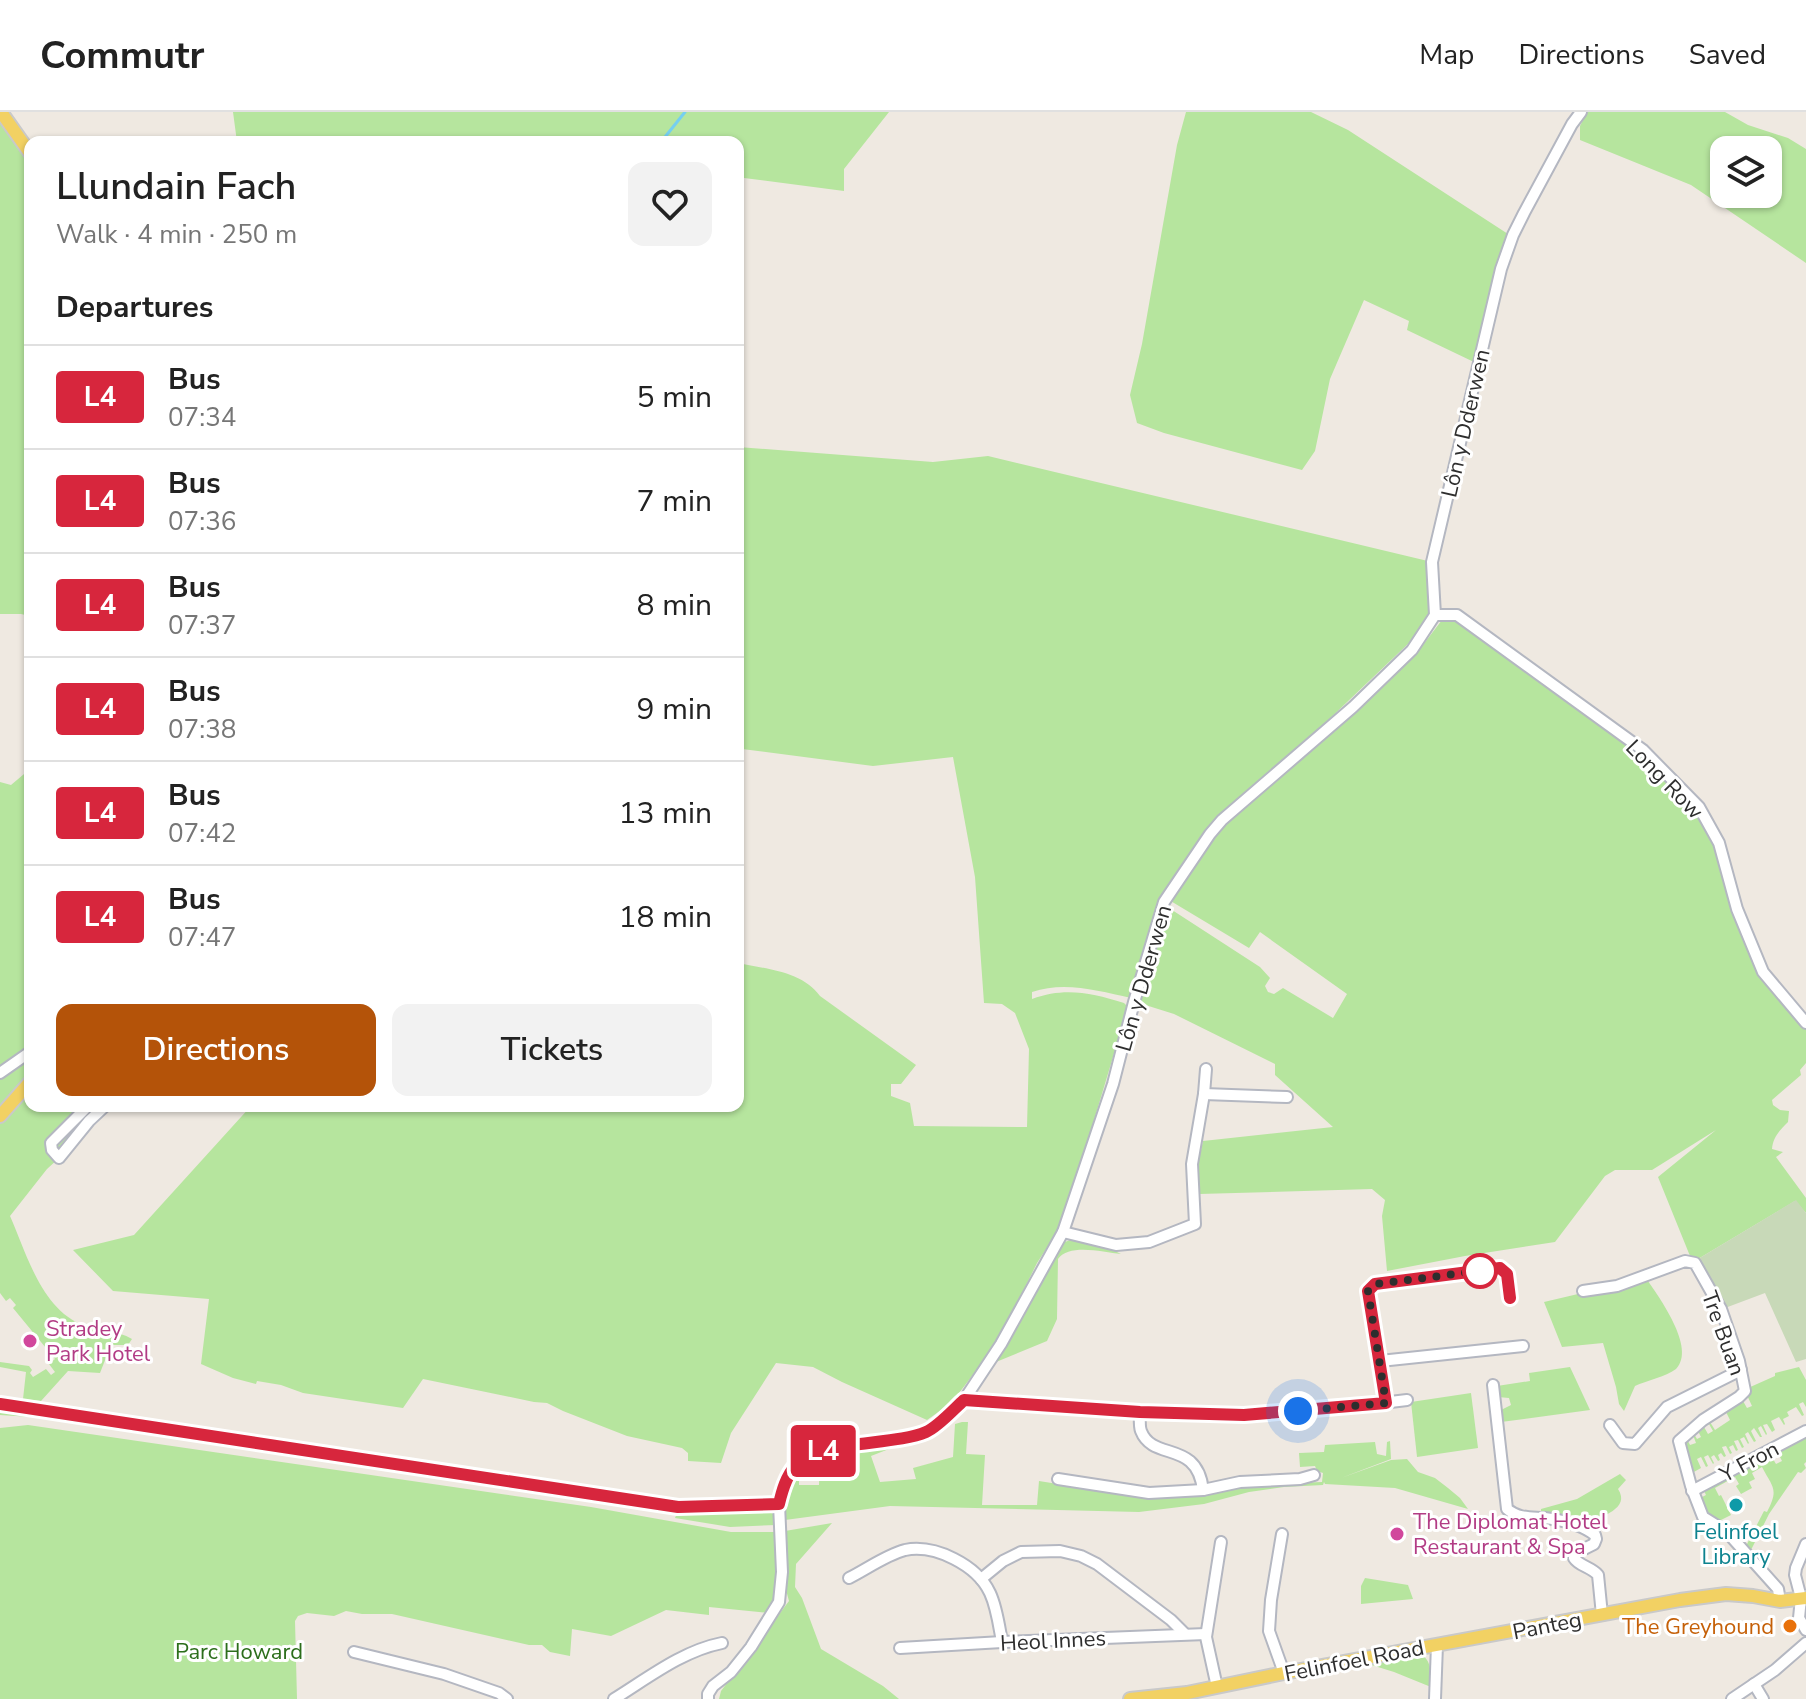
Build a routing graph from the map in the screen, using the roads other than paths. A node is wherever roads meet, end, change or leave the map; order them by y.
1 (1, 112) edge
2 (1581, 112) edge
3 (24, 145) edge
4 (1435, 615) junction
5 (1806, 1023) edge
6 (24, 1056) edge
7 (1206, 1069) dead end
8 (0, 1073) edge
9 (24, 1089) edge
10 (1204, 1094) junction
11 (1287, 1097) dead end
12 (82, 1112) edge
13 (99, 1112) edge
14 (0, 1116) edge
15 (1063, 1232) junction
16 (1583, 1291) dead end
17 (1510, 1298) dead end
18 (1523, 1346) dead end
19 (1380, 1361) junction
20 (1741, 1370) junction
21 (1493, 1385) dead end
22 (964, 1400) junction
23 (1407, 1400) dead end
24 (1386, 1403) junction
25 (0, 1404) edge
26 (1140, 1412) junction
27 (1610, 1425) dead end
28 (1806, 1431) edge
29 (1314, 1475) dead end
30 (1058, 1479) dead end
31 (1203, 1490) junction
32 (1692, 1491) junction
33 (779, 1510) junction
34 (1282, 1534) dead end
35 (1221, 1542) dead end
36 (1806, 1544) edge
37 (849, 1578) dead end
38 (981, 1579) junction
39 (1797, 1582) junction
40 (1779, 1595) junction
41 (1803, 1601) edge
42 (1602, 1615) junction
43 (1806, 1630) edge
44 (1185, 1634) junction
45 (1206, 1634) junction
46 (1002, 1642) junction
47 (722, 1643) dead end
48 (1806, 1643) edge
49 (1437, 1645) junction
50 (900, 1648) dead end
51 (354, 1652) dead end
52 (1284, 1673) junction
53 (1754, 1684) junction
54 (1217, 1687) junction
55 (1189, 1696) edge
56 (507, 1699) edge
57 (614, 1699) edge
58 (708, 1699) edge
59 (1130, 1699) edge
60 (1435, 1699) edge
61 (1732, 1699) edge
62 (1763, 1699) edge

1 - 3 main road
2 - 4 street, Lôn y Dderwen
4 - 5 street, Long Row
4 - 15 street, Lôn y Dderwen
6 - 8 street
7 - 10 street
9 - 14 main road
10 - 11 street
10 - 15 street
12 - 13 street
15 - 22 street, Lôn y Dderwen
16 - 20 street, Tre Buan
17 - 19 street
18 - 19 street
19 - 24 street
20 - 27 street
20 - 32 street, Tre Buan
21 - 42 street
22 - 26 street
22 - 33 street, Lôn y Dderwen
23 - 24 street
24 - 26 street
25 - 33 street
26 - 31 street
28 - 32 street, Y Fron
29 - 31 street
30 - 31 street
32 - 40 street
33 - 58 street, Lôn y Dderwen
34 - 52 street
35 - 45 street
36 - 39 street
37 - 38 street
38 - 44 street
38 - 46 street
39 - 40 street
39 - 41 street
40 - 41 main road, Panteg
40 - 42 main road, Panteg
41 - 43 street
42 - 49 main road, Panteg
44 - 45 street, Heol Innes
44 - 46 street, Heol Innes
45 - 54 street
46 - 50 street, Heol Innes
47 - 57 street
48 - 53 street
49 - 52 main road, Felinfoel Road
49 - 60 street
51 - 56 street
52 - 54 main road, Felinfoel Road
53 - 61 street
53 - 62 street
54 - 55 main road, Felinfoel Road
55 - 59 main road, Felinfoel Road

